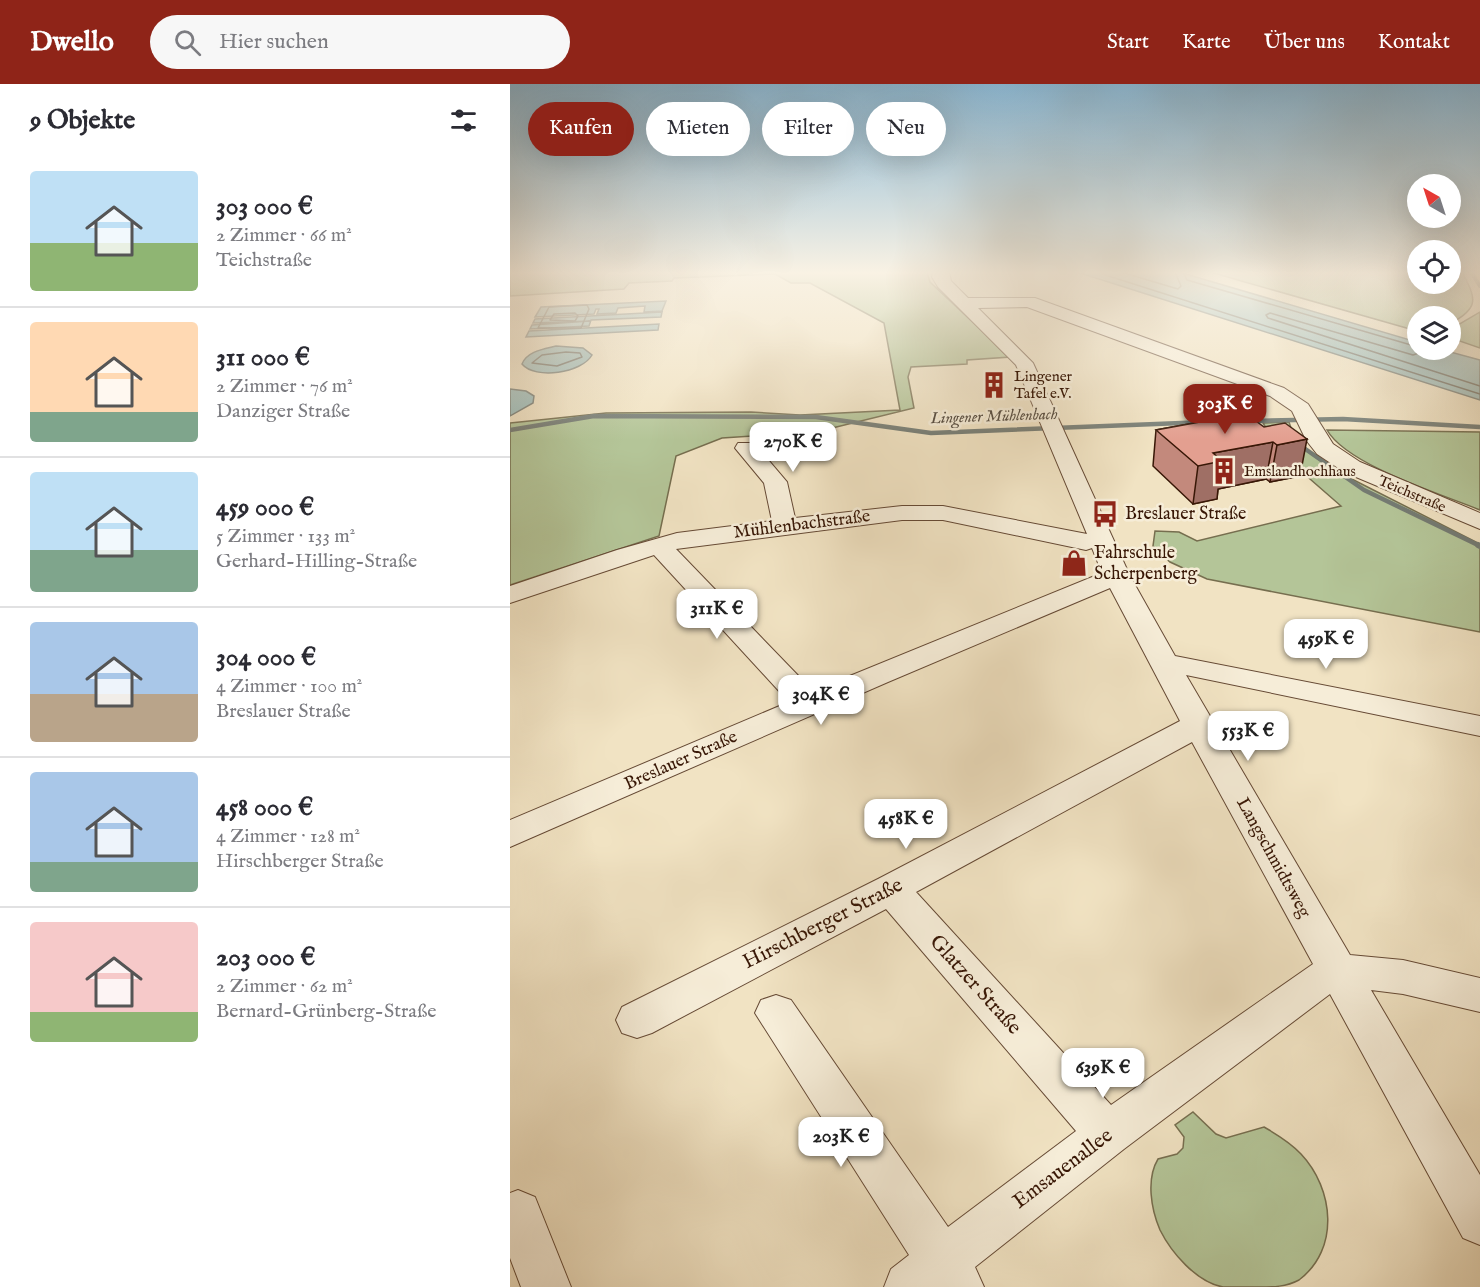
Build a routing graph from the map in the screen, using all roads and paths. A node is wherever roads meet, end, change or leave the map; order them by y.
1 (986, 328) edge
2 (1010, 328) edge
3 (1104, 328) edge
4 (993, 335) junction
5 (746, 448) dead end
6 (1480, 522) edge
7 (784, 526) junction
8 (1101, 539) junction
9 (659, 545) junction
10 (1117, 576) junction
11 (510, 595) edge
12 (1166, 664) junction
13 (809, 705) junction
14 (1198, 724) junction
15 (1480, 726) edge
16 (510, 834) edge
17 (891, 889) junction
18 (1337, 970) junction
19 (1480, 995) edge
20 (776, 1013) dead end
21 (637, 1020) dead end
22 (1108, 1134) junction
23 (518, 1214) dead end
24 (1480, 1221) edge
25 (937, 1278) edge
26 (546, 1287) edge

1 - 4 street, Langschmidtsweg
2 - 4 street
3 - 6 street, Teichstraße
4 - 8 street, Langschmidtsweg
5 - 7 street
7 - 8 street, Mühlenbachstraße
7 - 9 street, Mühlenbachstraße
8 - 10 street, Langschmidtsweg
9 - 11 street, Mühlenbachstraße
9 - 13 street
10 - 12 street, Langschmidtsweg
10 - 13 street, Breslauer Straße
12 - 14 street, Langschmidtsweg
12 - 15 street
13 - 16 street, Breslauer Straße
14 - 17 street, Hirschberger Straße
14 - 18 street, Langschmidtsweg
17 - 21 street, Hirschberger Straße
17 - 22 street, Glatzer Straße
18 - 19 street
18 - 22 street, Emsauenallee
18 - 24 street, Langschmidtsweg
20 - 25 street
22 - 25 street, Emsauenallee
23 - 26 street

